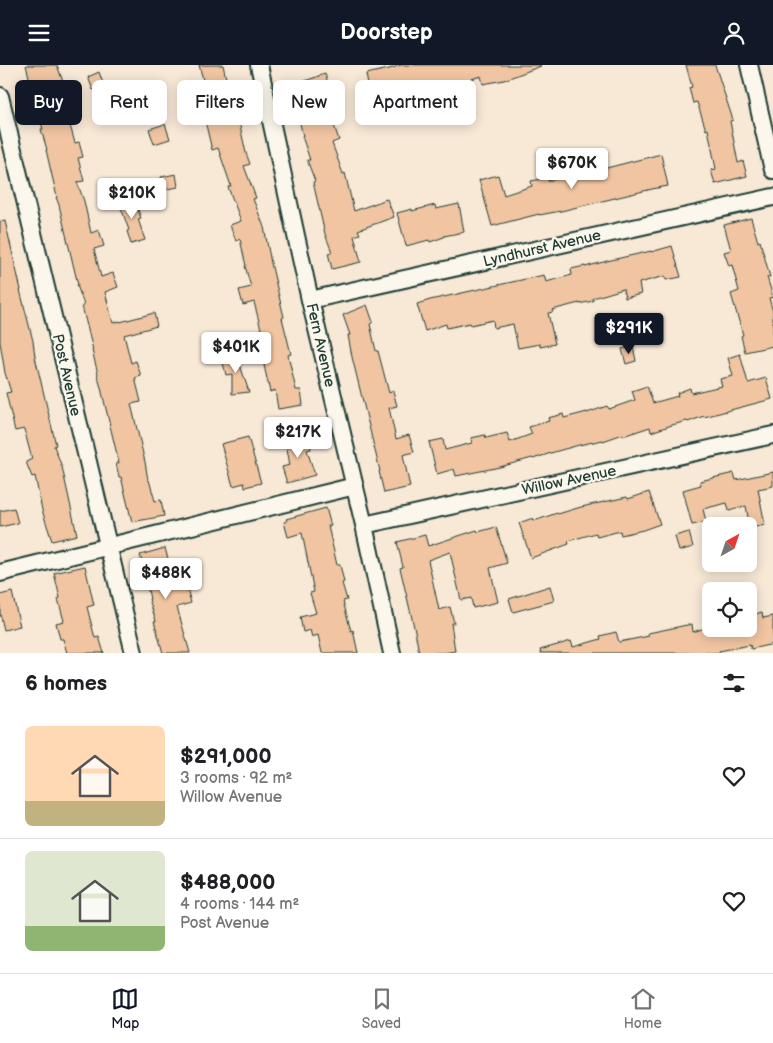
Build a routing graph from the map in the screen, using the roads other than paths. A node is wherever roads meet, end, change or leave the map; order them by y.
1 (261, 65) edge
2 (749, 65) edge
3 (0, 96) edge
4 (773, 170) edge
5 (773, 197) edge
6 (310, 300) junction
7 (773, 435) edge
8 (355, 486) junction
9 (364, 525) junction
10 (108, 546) junction
11 (0, 573) edge
12 (134, 653) edge
13 (392, 653) edge

1 - 6 street, Fern Avenue
2 - 4 street
3 - 10 street, Post Avenue
5 - 6 street, Lyndhurst Avenue
6 - 8 street, Fern Avenue
7 - 9 street, Willow Avenue
8 - 9 street, Fern Avenue
8 - 10 street
9 - 13 street, Fern Avenue
10 - 11 street
10 - 12 street, Post Avenue

